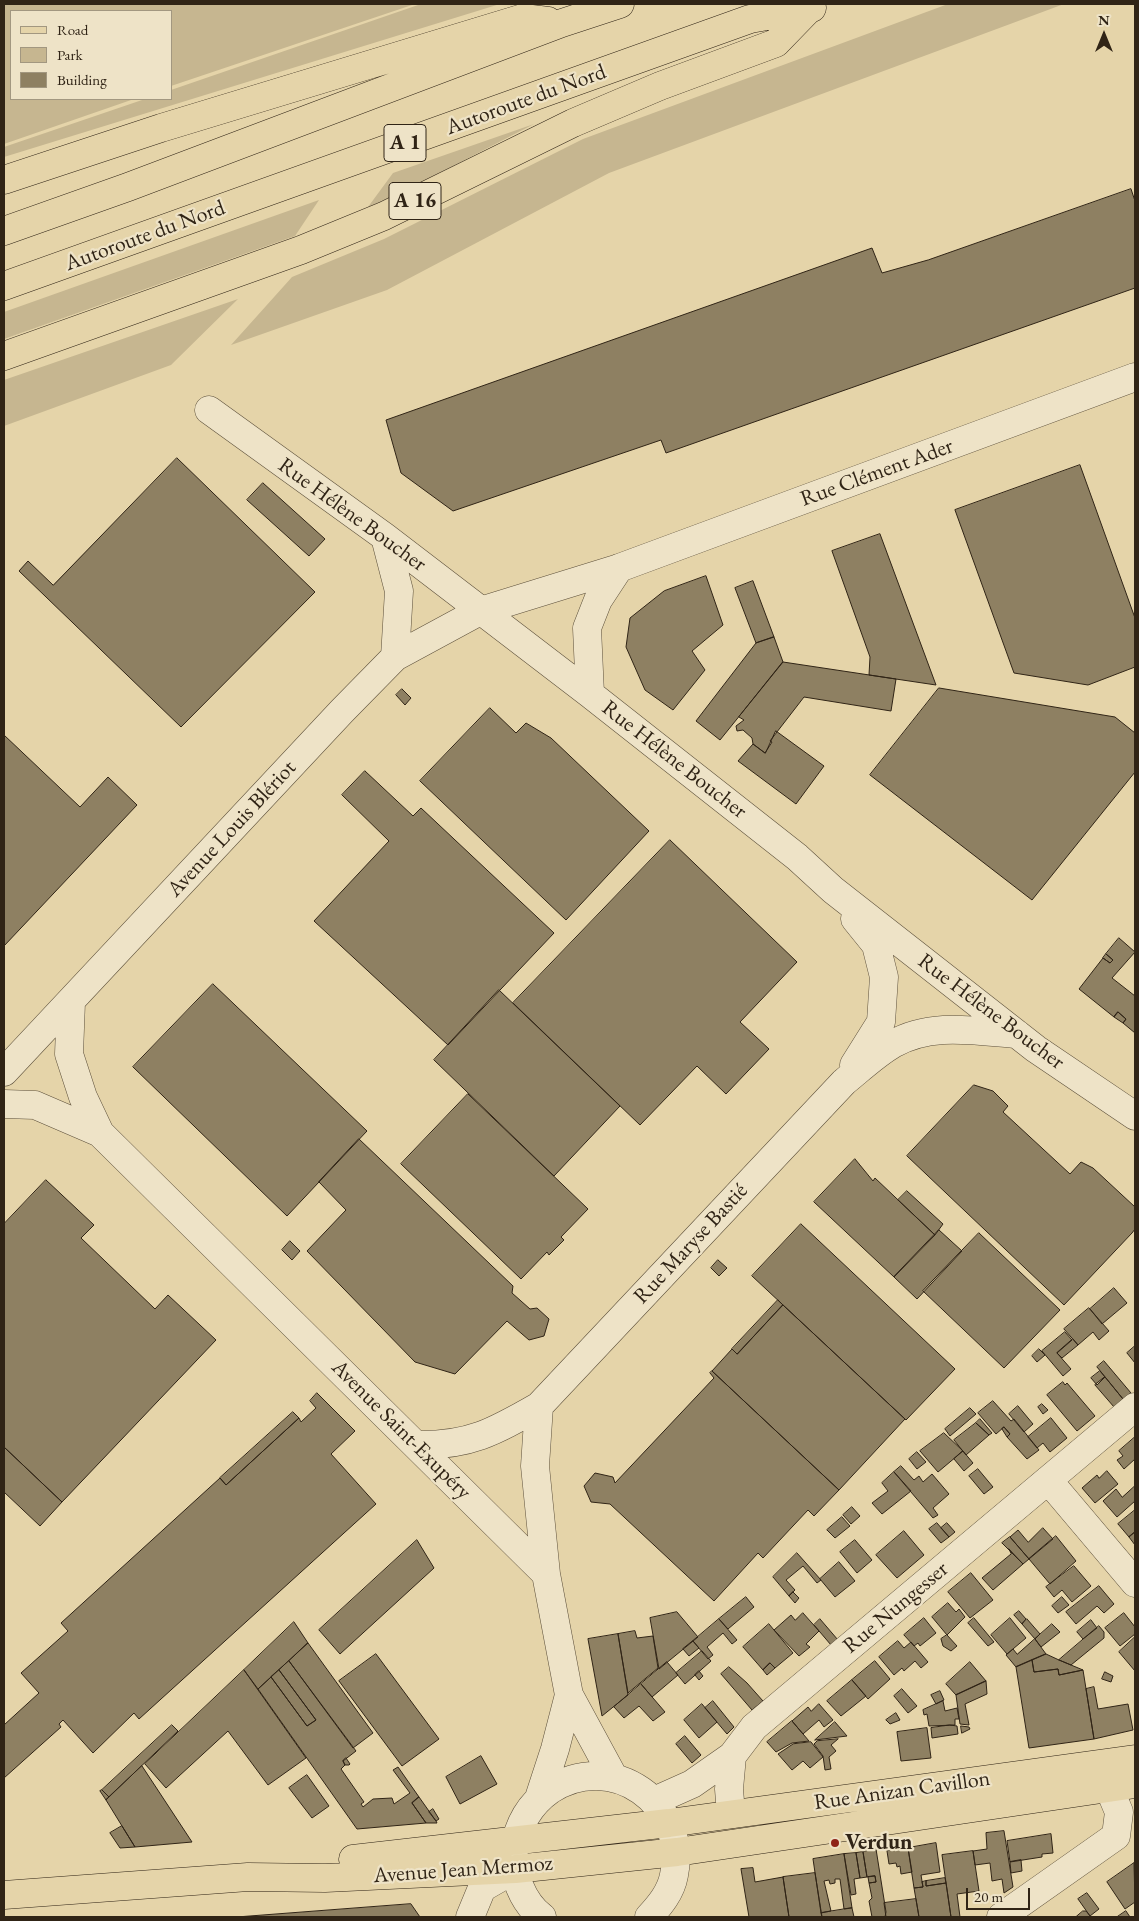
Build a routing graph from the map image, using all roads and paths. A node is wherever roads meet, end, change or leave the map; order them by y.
1 (620, 4) edge
2 (817, 7) edge
3 (562, 23) junction
4 (4, 180) edge
5 (4, 231) edge
6 (4, 286) edge
7 (4, 356) edge
8 (1135, 377) edge
9 (209, 410) dead end
10 (386, 537) junction
11 (619, 568) junction
12 (480, 610) junction
13 (395, 657) junction
14 (590, 694) junction
15 (833, 890) junction
16 (71, 1002) junction
17 (1017, 1034) junction
18 (4, 1072) edge
19 (844, 1082) junction
20 (4, 1104) edge
21 (1135, 1116) edge
22 (100, 1133) junction
23 (538, 1406) junction
24 (1135, 1407) edge
25 (416, 1445) junction
26 (1048, 1480) junction
27 (546, 1574) junction
28 (1135, 1583) edge
29 (569, 1695) junction
30 (732, 1756) junction
31 (1135, 1759) edge
32 (614, 1778) junction
33 (1135, 1784) edge
34 (1109, 1788) junction
35 (539, 1798) junction
36 (654, 1801) junction
37 (731, 1814) junction
38 (669, 1823) junction
39 (516, 1840) junction
40 (676, 1852) junction
41 (515, 1869) junction
42 (248, 1876) junction
43 (4, 1895) edge
44 (661, 1911) edge
45 (533, 1916) edge
46 (470, 1917) edge
47 (1001, 1917) edge

1 - 3 main road, A 1
2 - 6 main road, Autoroute du Nord / A 1
2 - 7 main road, A 16
3 - 4 main road
3 - 5 main road, A 1
8 - 11 street, Rue Clément Ader
9 - 10 street, Rue Hélène Boucher
10 - 12 street, Rue Hélène Boucher
10 - 13 street
11 - 12 street, Rue Clément Ader
11 - 14 street
12 - 13 street, Avenue Louis Blériot
12 - 14 street, Rue Hélène Boucher
13 - 16 street, Avenue Louis Blériot
14 - 15 street, Rue Hélène Boucher
15 - 17 street, Rue Hélène Boucher
15 - 19 street, Rue Maryse Bastié
16 - 18 street, Avenue Louis Blériot
16 - 22 street, Avenue Saint-Exupéry
17 - 19 street, Rue Maryse Bastié
17 - 21 street, Rue Hélène Boucher
19 - 23 street, Rue Maryse Bastié
20 - 22 street, Avenue Saint-Exupéry
22 - 25 street, Avenue Saint-Exupéry
23 - 25 street, Rue Maryse Bastié
23 - 27 street
24 - 26 street, Rue Nungesser
25 - 27 street, Avenue Saint-Exupéry
26 - 28 street
26 - 30 street, Rue Nungesser
27 - 29 street
29 - 32 street
29 - 35 street
30 - 36 street, Rue Nungesser
30 - 37 street
31 - 37 main road, Rue Anizan Cavillon
32 - 35 street
32 - 36 street
33 - 34 main road, Rue Anizan Cavillon
34 - 40 main road, Rue Anizan Cavillon
34 - 47 street
35 - 39 street
36 - 38 street
37 - 38 main road, Rue Anizan Cavillon
38 - 39 main road, Avenue Jean Mermoz
38 - 40 street
39 - 41 street
39 - 42 main road, Avenue Jean Mermoz
40 - 41 main road, Avenue Jean Mermoz
40 - 44 street
41 - 42 main road, Avenue Jean Mermoz
41 - 45 street
41 - 46 street
42 - 43 main road, Avenue Jean Mermoz

